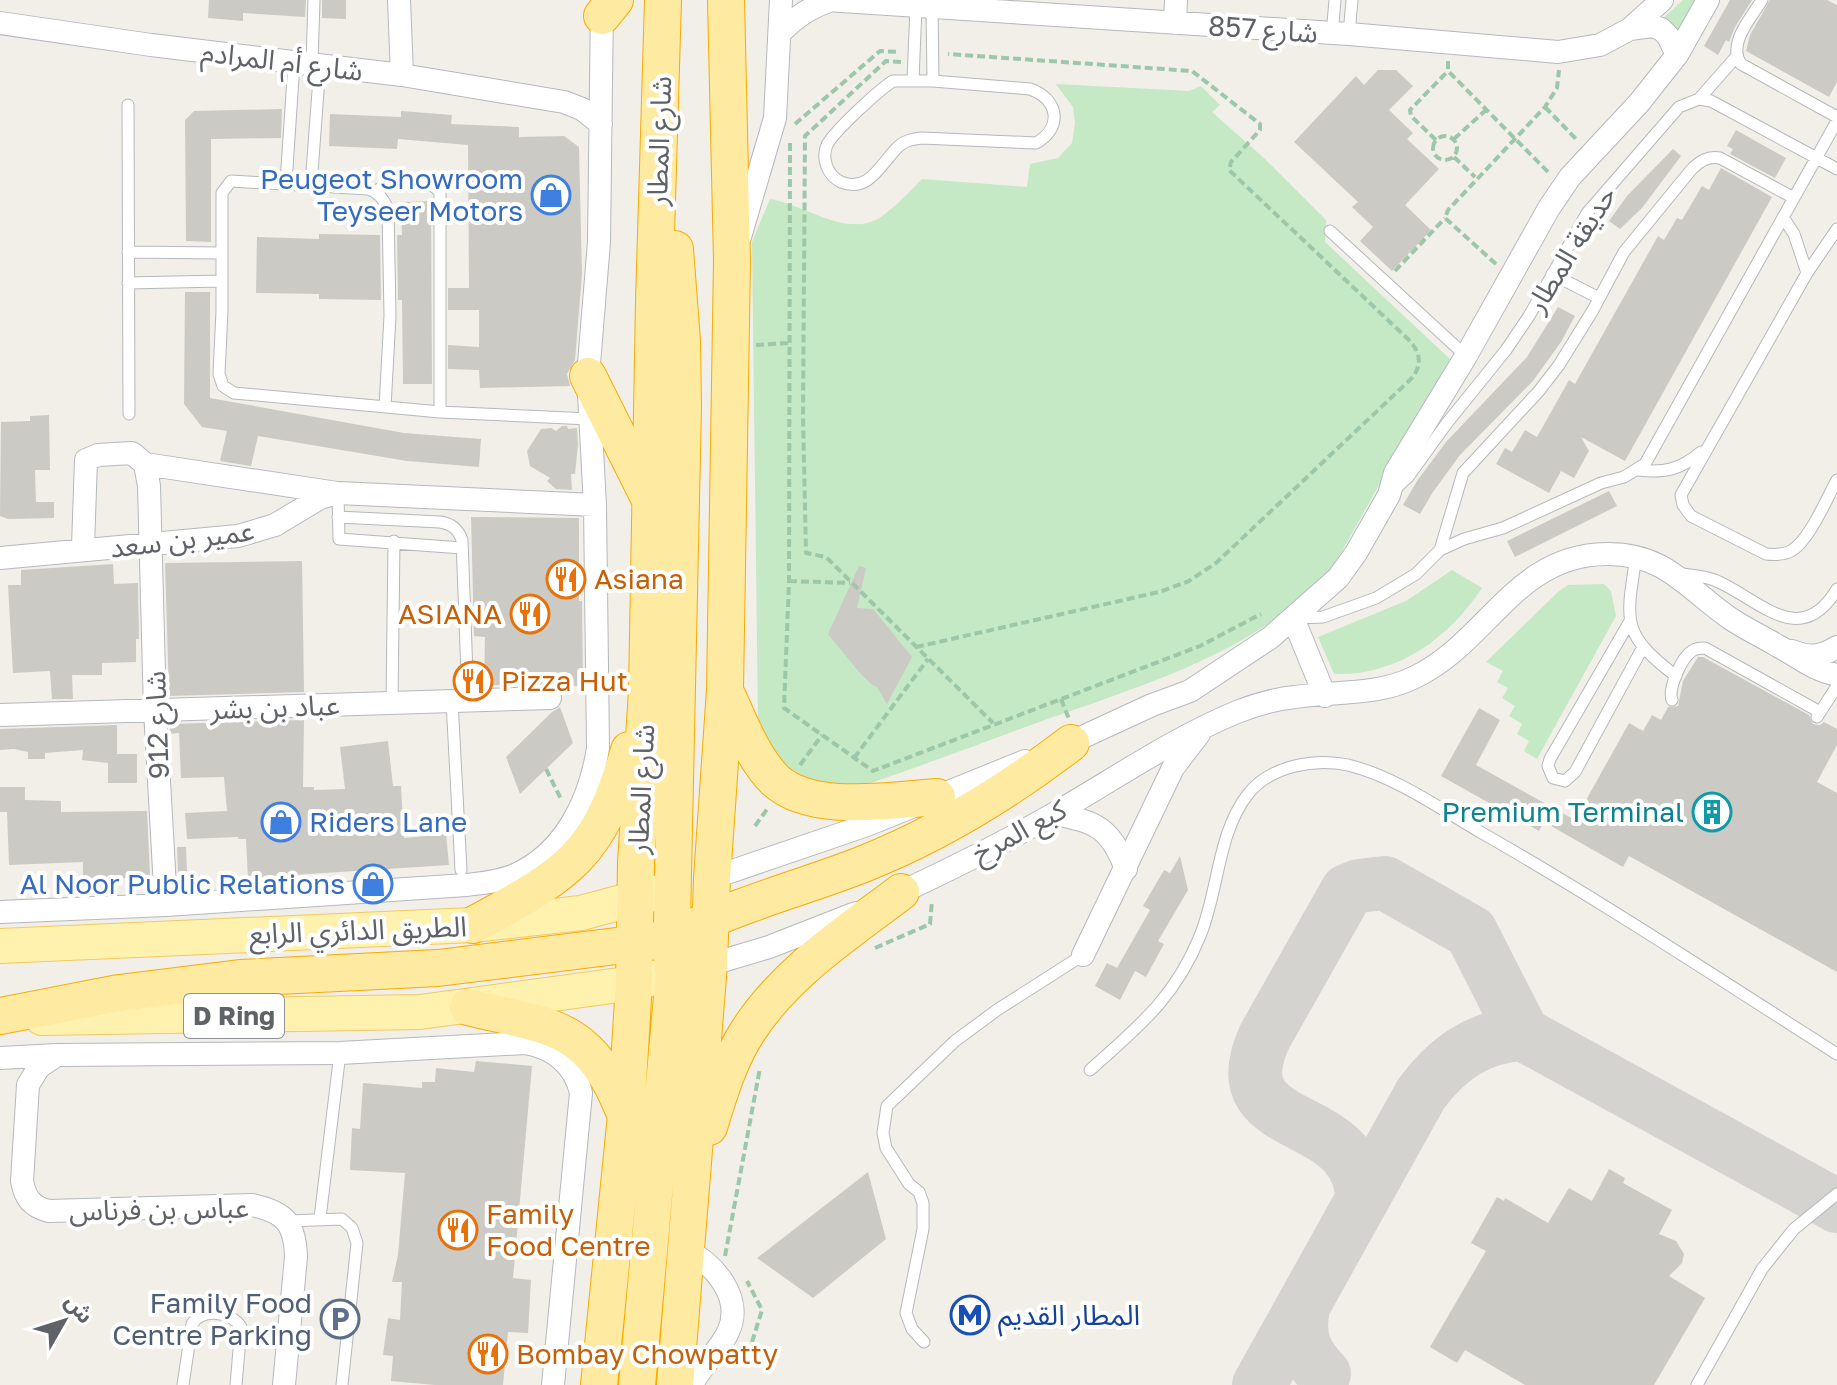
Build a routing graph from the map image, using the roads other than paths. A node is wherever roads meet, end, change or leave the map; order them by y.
1 (314, 0) edge
2 (399, 0) edge
3 (663, 0) edge
4 (726, 0) edge
5 (781, 0) edge
6 (1176, 0) edge
7 (1335, 0) edge
8 (1352, 0) edge
9 (1662, 0) edge
10 (1708, 0) edge
11 (1762, 0) edge
12 (828, 1) edge
13 (606, 5) edge
14 (930, 6) edge
15 (1051, 8) edge
16 (0, 23) edge
17 (1175, 23) junction
18 (1630, 29) junction
19 (781, 32) junction
20 (1341, 34) junction
21 (661, 53) junction
22 (1677, 55) junction
23 (1736, 57) junction
24 (309, 64) junction
25 (402, 75) junction
26 (601, 78) junction
27 (913, 80) junction
28 (933, 81) junction
29 (1699, 99) junction
30 (564, 102) junction
31 (128, 105) dead end
32 (1837, 119) edge
33 (601, 124) junction
34 (1816, 158) junction
35 (1837, 169) edge
36 (286, 183) junction
37 (311, 185) junction
38 (376, 191) junction
39 (1794, 198) junction
40 (1783, 217) junction
41 (1837, 229) edge
42 (1330, 231) dead end
43 (128, 252) junction
44 (222, 253) junction
45 (732, 261) junction
46 (1807, 273) junction
47 (1552, 274) junction
48 (222, 281) junction
49 (128, 283) junction
50 (1599, 298) junction
51 (1466, 356) junction
52 (588, 376) junction
53 (385, 407) junction
54 (440, 412) junction
55 (129, 414) dead end
56 (590, 419) junction
57 (1707, 447) junction
58 (145, 464) junction
59 (1638, 470) junction
60 (1837, 480) edge
61 (338, 493) junction
62 (1389, 495) junction
63 (650, 500) junction
64 (595, 505) junction
65 (338, 517) junction
66 (394, 541) junction
67 (152, 545) junction
68 (83, 546) dead end
69 (462, 548) junction
70 (1440, 550) junction
71 (1636, 557) junction
72 (0, 558) edge
73 (1677, 574) junction
74 (1837, 589) edge
75 (1293, 618) junction
76 (1630, 621) junction
77 (1643, 647) junction
78 (1837, 647) edge
79 (1783, 648) junction
80 (1837, 675) edge
81 (1676, 676) junction
82 (1837, 686) edge
83 (725, 690) junction
84 (647, 691) junction
85 (1325, 696) junction
86 (550, 698) dead end
87 (1672, 700) dead end
88 (460, 701) junction
89 (392, 703) junction
90 (155, 710) junction
91 (0, 715) edge
92 (1206, 725) junction
93 (1071, 743) junction
94 (937, 797) junction
95 (1054, 814) junction
96 (548, 851) joint
97 (1126, 869) junction
98 (461, 870) dead end
99 (712, 878) junction
100 (674, 888) junction
101 (901, 892) junction
102 (635, 900) junction
103 (166, 905) junction
104 (0, 912) edge
105 (709, 920) junction
106 (473, 925) junction
107 (672, 944) junction
108 (634, 945) junction
109 (0, 946) edge
110 (1083, 955) joint
111 (709, 965) junction
112 (634, 983) junction
113 (468, 1007) junction
114 (0, 1017) edge
115 (340, 1053) junction
116 (1837, 1054) edge
117 (57, 1055) junction
118 (1, 1058) edge
119 (1090, 1070) dead end
120 (28, 1085) junction
121 (626, 1115) junction
122 (691, 1186) junction
123 (1837, 1194) edge
124 (320, 1218) junction
125 (287, 1221) junction
126 (686, 1250) junction
127 (924, 1342) dead end
128 (183, 1385) edge
129 (236, 1385) edge
130 (284, 1385) edge
131 (342, 1385) edge
132 (553, 1385) edge
133 (599, 1385) edge
134 (637, 1385) edge
135 (675, 1385) edge
136 (692, 1385) edge
137 (1697, 1385) edge

1 - 24 lane
2 - 25 street
3 - 21 highway, شارع المطار
4 - 45 highway
5 - 19 street
6 - 17 street
7 - 20 lane
8 - 20 lane
9 - 18 street, شارع 857
10 - 22 street, حديقة المطار
11 - 23 lane
12 - 14 street, شارع 857
12 - 19 street, شارع 857
13 - 26 street, شارع المطار
14 - 15 street, شارع 857
14 - 27 lane
14 - 28 lane
15 - 17 street, شارع 857
16 - 24 street, شارع أم المرادم
17 - 20 street, شارع 857
18 - 20 street, شارع 857
18 - 22 street
19 - 45 street
21 - 63 highway, شارع المطار
21 - 100 highway
22 - 51 street, حديقة المطار
23 - 29 lane, حديقة المطار
23 - 32 lane
24 - 25 street, شارع أم المرادم
24 - 36 lane
24 - 37 lane
25 - 30 street, شارع أم المرادم
26 - 30 street
26 - 33 street, شارع المطار
27 - 28 lane
27 - 28 lane
29 - 34 lane
29 - 47 lane, حديقة المطار
30 - 33 street, شارع أم المرادم
31 - 43 lane
32 - 34 lane
33 - 52 street, شارع المطار
34 - 35 lane
34 - 39 lane
36 - 37 lane
36 - 44 lane
37 - 38 lane
38 - 53 lane
38 - 54 lane
39 - 40 lane
39 - 50 lane
40 - 46 lane
40 - 59 lane
41 - 46 lane
42 - 51 lane
43 - 44 lane
43 - 49 lane
44 - 48 lane
45 - 83 highway
46 - 57 lane
47 - 50 lane
47 - 62 lane, حديقة المطار
48 - 49 lane
48 - 53 lane
49 - 55 lane
50 - 70 lane
51 - 62 street, حديقة المطار
52 - 56 street, شارع المطار
52 - 63 highway
53 - 54 lane
54 - 56 lane
56 - 64 street, شارع المطار
57 - 59 lane
57 - 60 lane
58 - 61 street
58 - 67 street, شارع 912
58 - 68 street
59 - 70 lane
61 - 64 street, عمير بن سعد
61 - 65 lane
61 - 67 street, عمير بن سعد
62 - 75 street, حديقة المطار
63 - 84 highway, شارع المطار
64 - 96 street, شارع المطار
65 - 66 lane
65 - 69 lane
66 - 69 lane
66 - 89 lane
67 - 72 street, عمير بن سعد
67 - 90 street, شارع 912
69 - 88 lane
70 - 75 lane
71 - 73 street
71 - 76 lane
71 - 85 street
73 - 74 lane
73 - 79 street
75 - 85 street
75 - 93 street, كبع المرخ
76 - 77 lane
76 - 77 lane
77 - 81 lane
78 - 79 street
79 - 80 street
81 - 82 lane
81 - 87 lane
83 - 94 highway
83 - 99 highway
84 - 102 highway, شارع المطار
84 - 106 highway
85 - 92 street, كبع المرخ
86 - 88 street, عباد بن بشر
88 - 89 street, عباد بن بشر
88 - 98 lane
89 - 90 street, عباد بن بشر
90 - 91 street, عباد بن بشر
90 - 103 street, شارع 912
92 - 95 street, كبع المرخ
92 - 97 street
93 - 94 street, كبع المرخ
93 - 105 highway
94 - 99 street, كبع المرخ
95 - 97 street
95 - 101 street, كبع المرخ
96 - 103 street, الطريق الدائري الرابع
97 - 110 street
99 - 100 main road, الطريق الدائري الرابع
99 - 105 highway
99 - 107 highway
100 - 102 main road, الطريق الدائري الرابع
100 - 107 highway
101 - 111 street, كبع المرخ
101 - 122 highway
102 - 106 main road, الطريق الدائري الرابع
102 - 107 highway
102 - 108 highway, شارع المطار
103 - 104 street, الطريق الدائري الرابع
105 - 107 highway
105 - 111 highway
106 - 109 main road, الطريق الدائري الرابع
107 - 108 highway
107 - 111 highway
107 - 112 highway
107 - 134 highway
108 - 112 highway, شارع المطار
108 - 114 highway
110 - 127 lane
111 - 122 highway
112 - 113 main road, D Ring
112 - 121 highway, شارع المطار
113 - 114 main road, D Ring
113 - 121 highway
115 - 117 street
115 - 124 lane
115 - 132 street
116 - 119 lane
117 - 118 street
117 - 120 street
118 - 120 street
120 - 125 street, عباس بن فرناس
121 - 133 highway, شارع المطار
122 - 126 highway
123 - 137 lane
124 - 125 lane
124 - 131 lane
125 - 130 street, عباس بن فرناس
126 - 135 highway
126 - 136 street
128 - 129 lane

